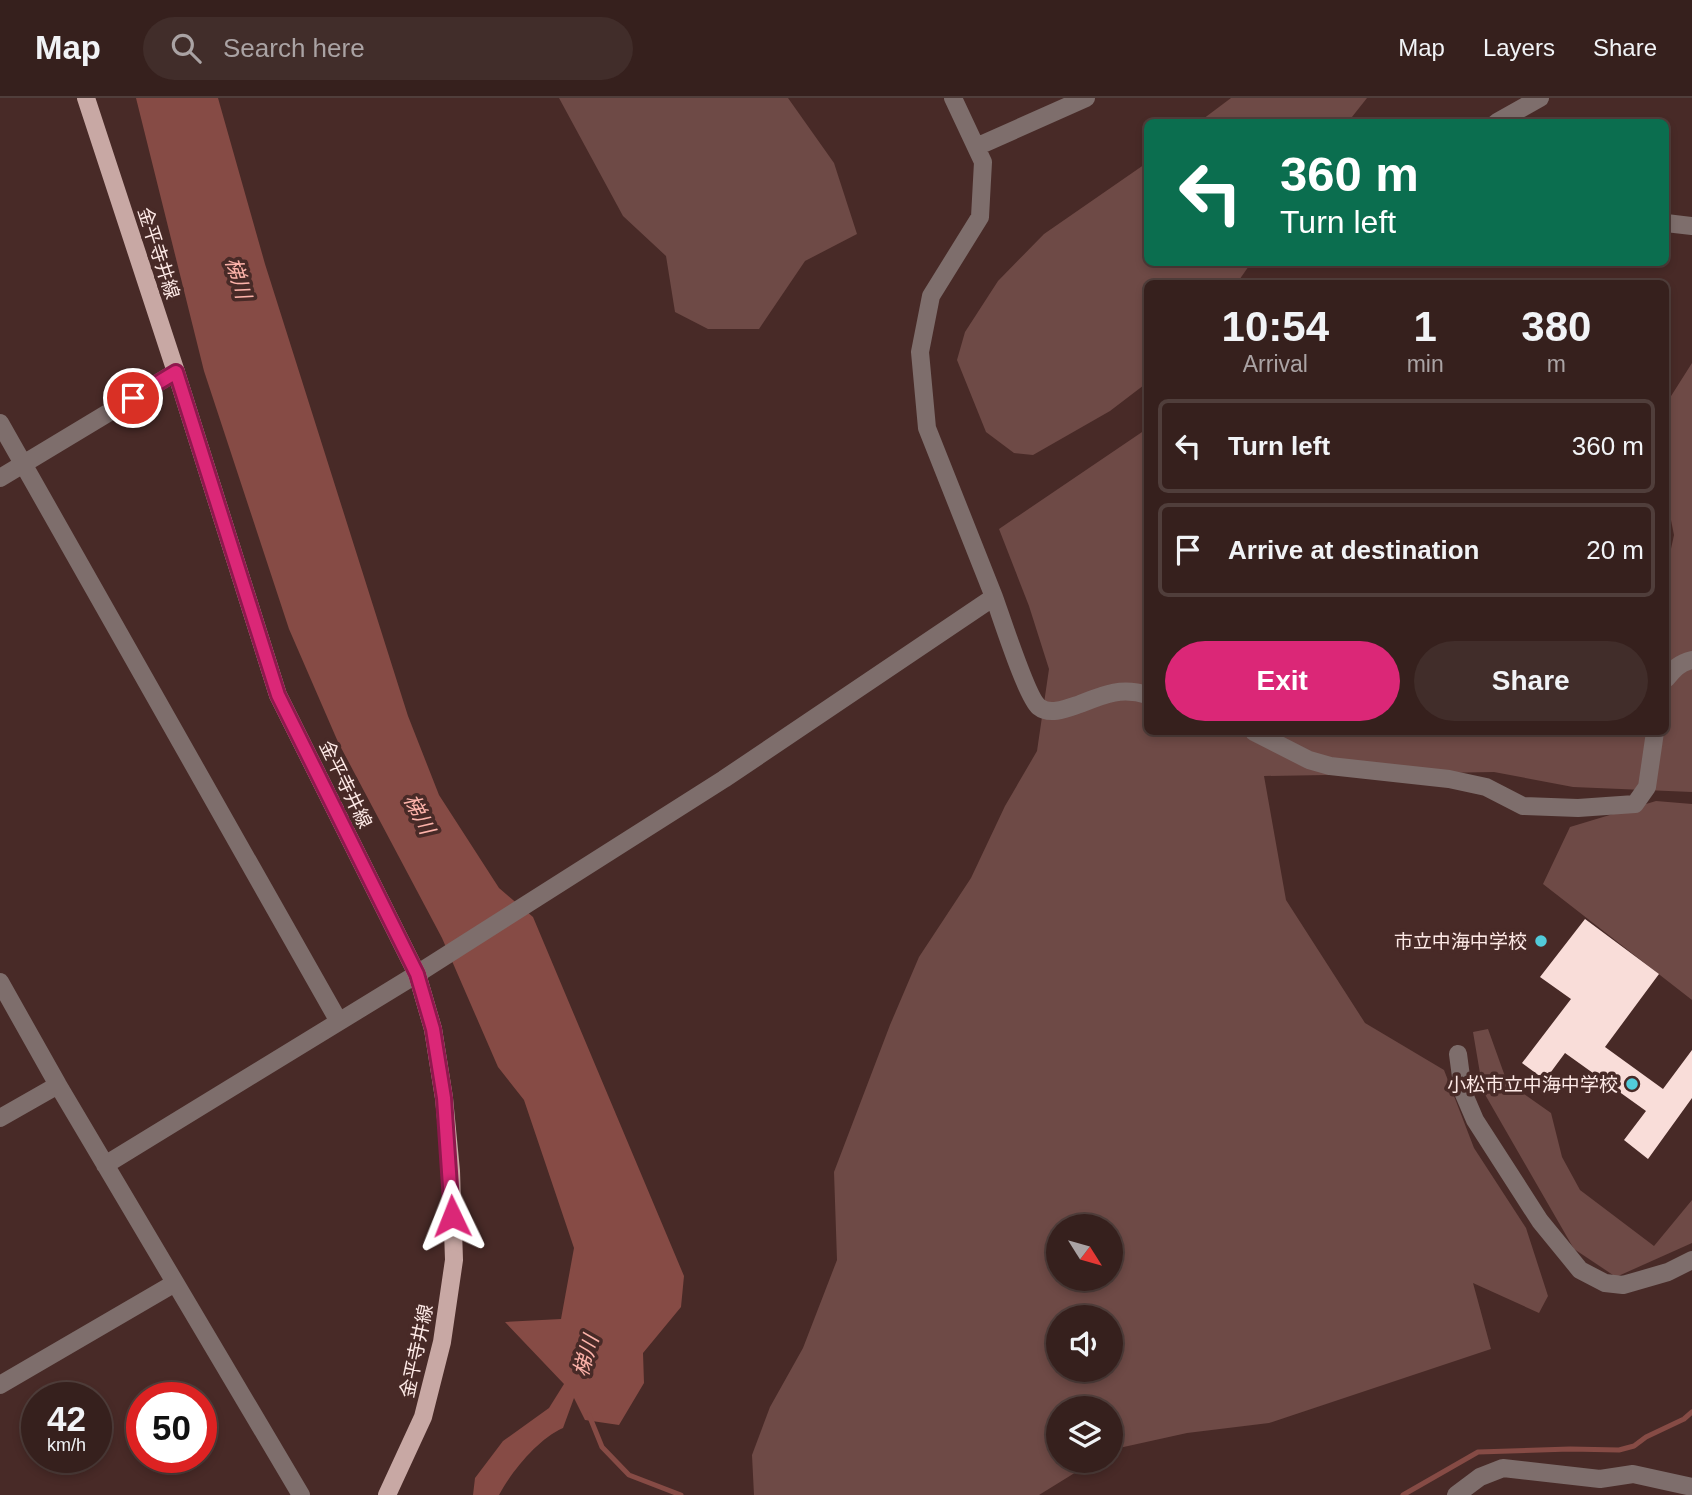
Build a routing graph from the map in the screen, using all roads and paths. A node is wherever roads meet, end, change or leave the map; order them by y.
1 (86, 98) edge
2 (953, 98) edge
3 (1086, 98) edge
4 (1540, 98) edge
5 (1502, 119) edge
6 (976, 147) junction
7 (1669, 223) edge
8 (1692, 226) edge
9 (176, 372) junction
10 (0, 423) edge
11 (24, 464) junction
12 (0, 478) edge
13 (994, 597) junction
14 (1692, 660) edge
15 (1669, 675) edge
16 (1144, 694) edge
17 (1260, 735) edge
18 (1655, 735) edge
19 (417, 974) junction
20 (0, 982) edge
21 (338, 1020) junction
22 (1458, 1054) dead end
23 (58, 1085) junction
24 (0, 1118) edge
25 (105, 1165) junction
26 (1692, 1260) edge
27 (175, 1283) junction
28 (0, 1385) edge
29 (1692, 1487) edge
30 (301, 1495) edge
31 (387, 1495) edge
32 (1456, 1495) edge

1 - 9 main road, 金平寺井線
2 - 6 street
3 - 6 street
4 - 5 street
6 - 13 street
7 - 8 street
9 - 11 street
9 - 19 main road, 金平寺井線
10 - 11 street
11 - 12 street
11 - 21 street
13 - 16 street
13 - 19 street
14 - 15 street
17 - 18 street
19 - 21 street
19 - 31 main road, 金平寺井線
20 - 23 street
21 - 25 street
22 - 26 street
23 - 24 street
23 - 25 street
25 - 27 street
27 - 28 street
27 - 30 street
29 - 32 street

